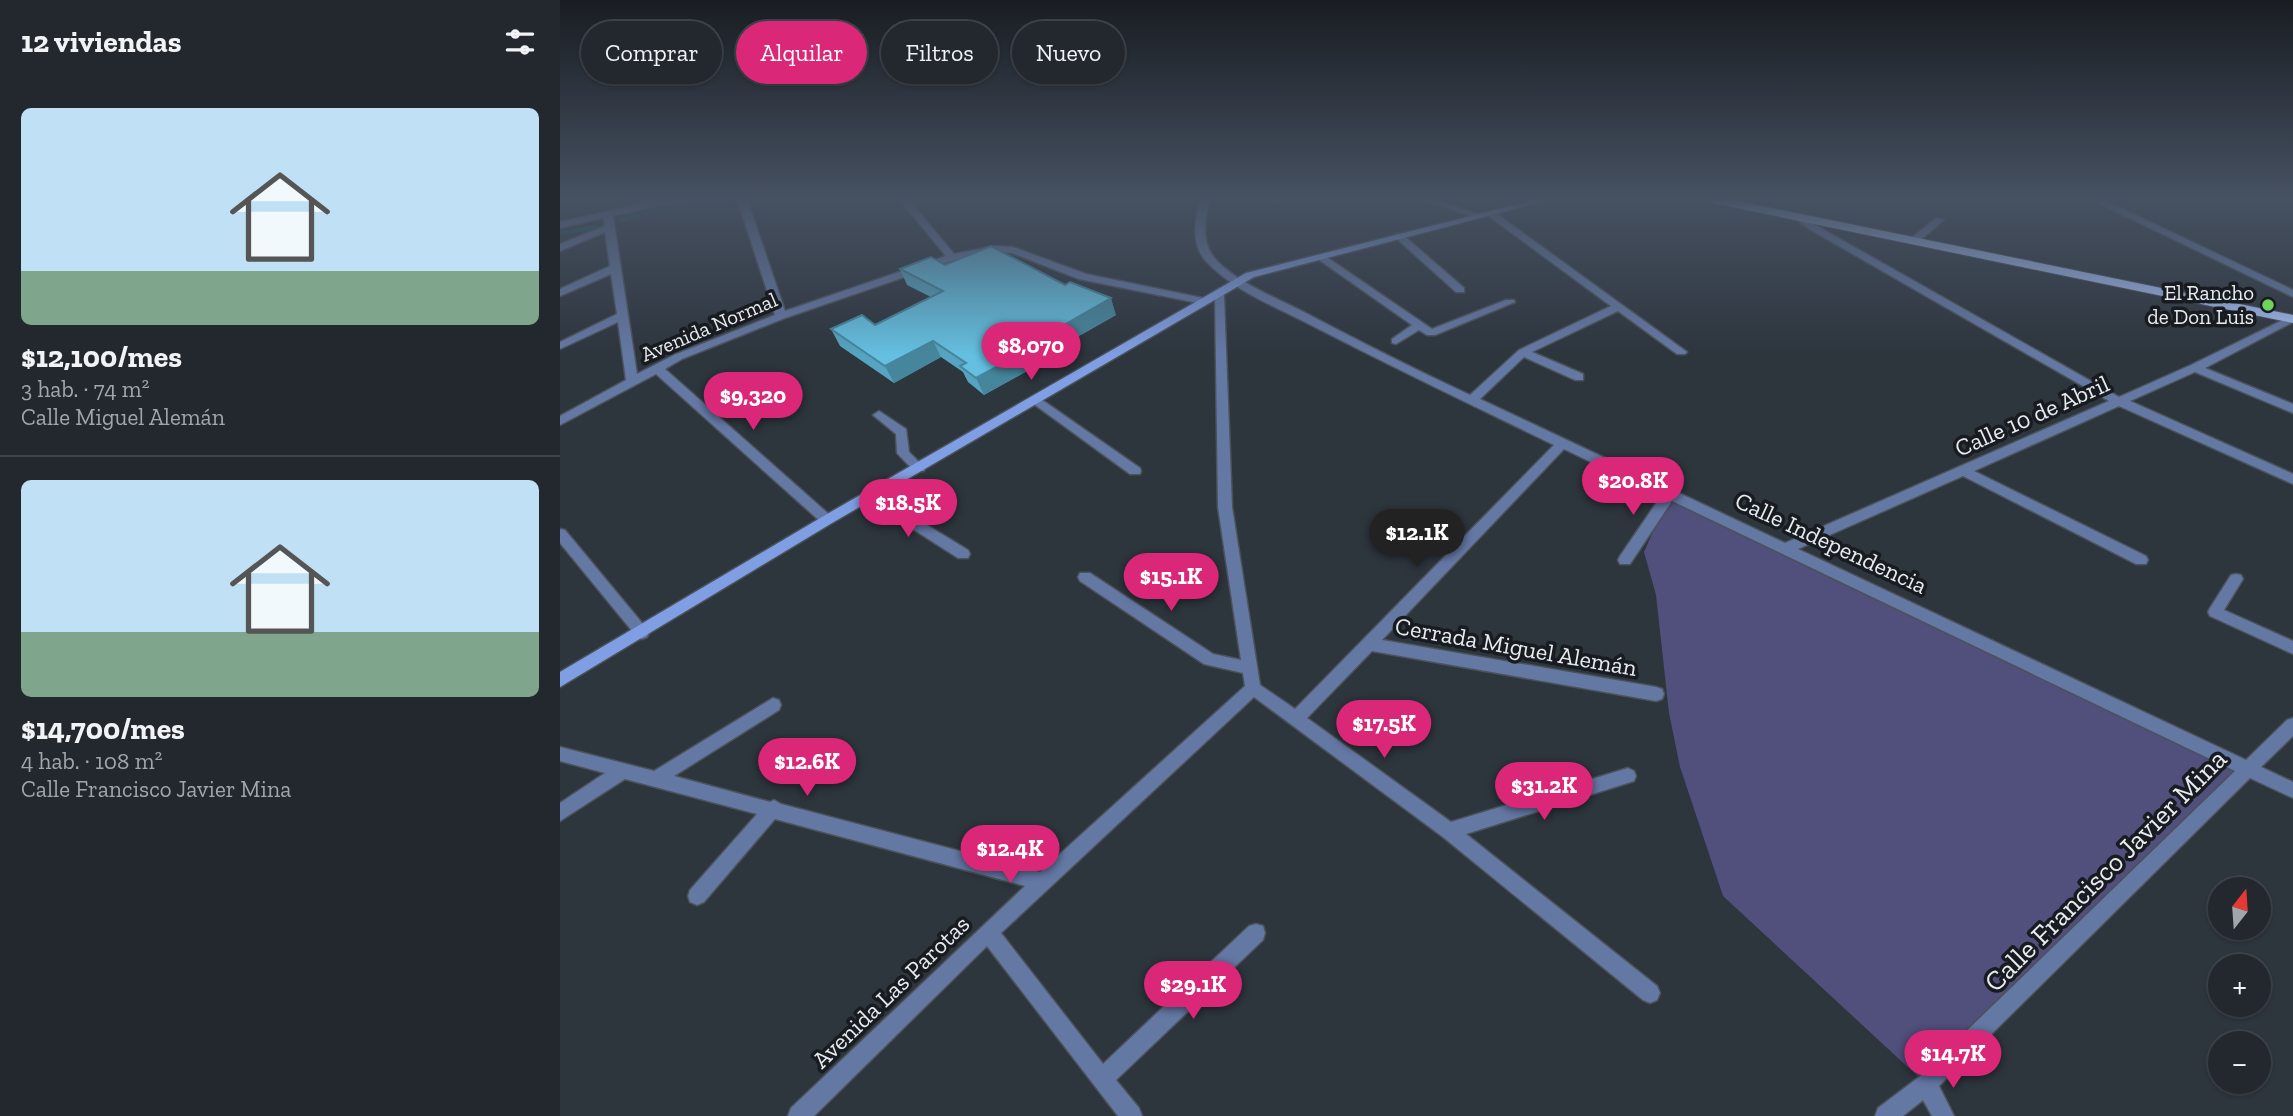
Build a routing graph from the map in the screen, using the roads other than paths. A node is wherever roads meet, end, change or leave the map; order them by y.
1 (613, 251) edge
2 (759, 251) edge
3 (947, 251) edge
4 (984, 251) edge
5 (1016, 251) edge
6 (1205, 251) edge
7 (1344, 251) edge
8 (1416, 251) edge
9 (1537, 251) edge
10 (1854, 251) edge
11 (1974, 251) edge
12 (2204, 251) edge
13 (952, 257) junction
14 (1322, 257) junction
15 (615, 268) junction
16 (1237, 282) junction
17 (1460, 290) dead end
18 (560, 293) edge
19 (2293, 294) edge
20 (1219, 296) junction
21 (1203, 301) junction
22 (1510, 302) dead end
23 (1618, 307) junction
24 (623, 315) junction
25 (781, 316) junction
26 (2293, 318) edge
27 (1419, 324) junction
28 (1396, 341) dead end
29 (560, 346) edge
30 (1522, 352) junction
31 (1681, 352) dead end
32 (657, 368) junction
33 (2195, 368) junction
34 (1579, 377) dead end
35 (632, 381) junction
36 (1035, 399) junction
37 (1472, 400) junction
38 (2118, 401) junction
39 (2293, 409) edge
40 (879, 415) dead end
41 (560, 421) edge
42 (1563, 443) junction
43 (919, 468) junction
44 (1962, 470) junction
45 (1135, 471) dead end
46 (2293, 479) edge
47 (1670, 494) junction
48 (871, 496) junction
49 (827, 520) junction
50 (560, 534) edge
51 (1787, 548) junction
52 (963, 554) dead end
53 (1625, 559) dead end
54 (2141, 560) dead end
55 (1085, 577) dead end
56 (2236, 579) dead end
57 (642, 633) junction
58 (1368, 644) junction
59 (2293, 648) edge
60 (1249, 668) junction
61 (560, 680) edge
62 (1253, 688) junction
63 (1656, 694) dead end
64 (773, 705) dead end
65 (1296, 719) junction
66 (2293, 725) edge
67 (560, 754) edge
68 (2248, 768) junction
69 (622, 771) junction
70 (1628, 776) dead end
71 (656, 779) junction
72 (2293, 790) edge
73 (774, 808) junction
74 (560, 813) edge
75 (1449, 831) junction
76 (1044, 882) junction
77 (697, 897) dead end
78 (988, 932) junction
79 (1256, 933) dead end
80 (1650, 993) dead end
81 (1102, 1079) junction
82 (1926, 1084) junction
83 (800, 1116) edge
84 (1131, 1116) edge
85 (1885, 1116) edge
86 (1943, 1116) edge

1 - 15 street
2 - 25 street
3 - 13 street
4 - 13 street, Avenida Normal
5 - 21 street, Avenida Normal
6 - 16 street, Calle Independencia
7 - 14 street
8 - 17 street
9 - 23 street
10 - 38 street
11 - 26 main road
12 - 19 street
13 - 25 street, Avenida Normal
14 - 16 street
14 - 27 street
15 - 18 street
15 - 24 street
16 - 20 street
16 - 37 street, Calle Independencia
20 - 21 street
20 - 60 street
21 - 36 street
22 - 27 street
23 - 30 street
23 - 31 street
24 - 29 street
24 - 35 street
25 - 32 street, Avenida Normal
26 - 33 street, Calle 10 de Abril
27 - 28 street
30 - 34 street
30 - 37 street
32 - 35 street, Avenida Normal
32 - 49 street
33 - 38 street, Calle 10 de Abril
33 - 39 street
35 - 41 street, Avenida Normal
36 - 43 street
36 - 45 street
37 - 42 street, Calle Independencia
38 - 44 street, Calle 10 de Abril
38 - 46 street
40 - 43 street
42 - 47 street, Calle Independencia
42 - 58 street
43 - 48 street
44 - 51 street, Calle 10 de Abril
44 - 54 street
47 - 51 street, Calle Independencia
47 - 53 street
48 - 49 street
48 - 52 street
49 - 57 street
50 - 57 street
51 - 68 street, Calle Independencia
55 - 60 street
56 - 59 street
57 - 61 street
58 - 63 street, Cerrada Miguel Alemán
58 - 65 street
60 - 62 street
62 - 65 street
62 - 76 street, Avenida Las Parotas
64 - 71 street
65 - 75 street
66 - 68 street, Calle Francisco Javier Mina
67 - 69 street
68 - 72 street, Calle Independencia
68 - 82 street, Calle Francisco Javier Mina
69 - 71 street
69 - 74 street
70 - 75 street
71 - 73 street
73 - 76 street
73 - 77 street
75 - 80 street
76 - 78 street, Avenida Las Parotas
78 - 81 street
78 - 83 street, Avenida Las Parotas
79 - 81 street
81 - 84 street
82 - 85 street, Calle Francisco Javier Mina
82 - 86 street

